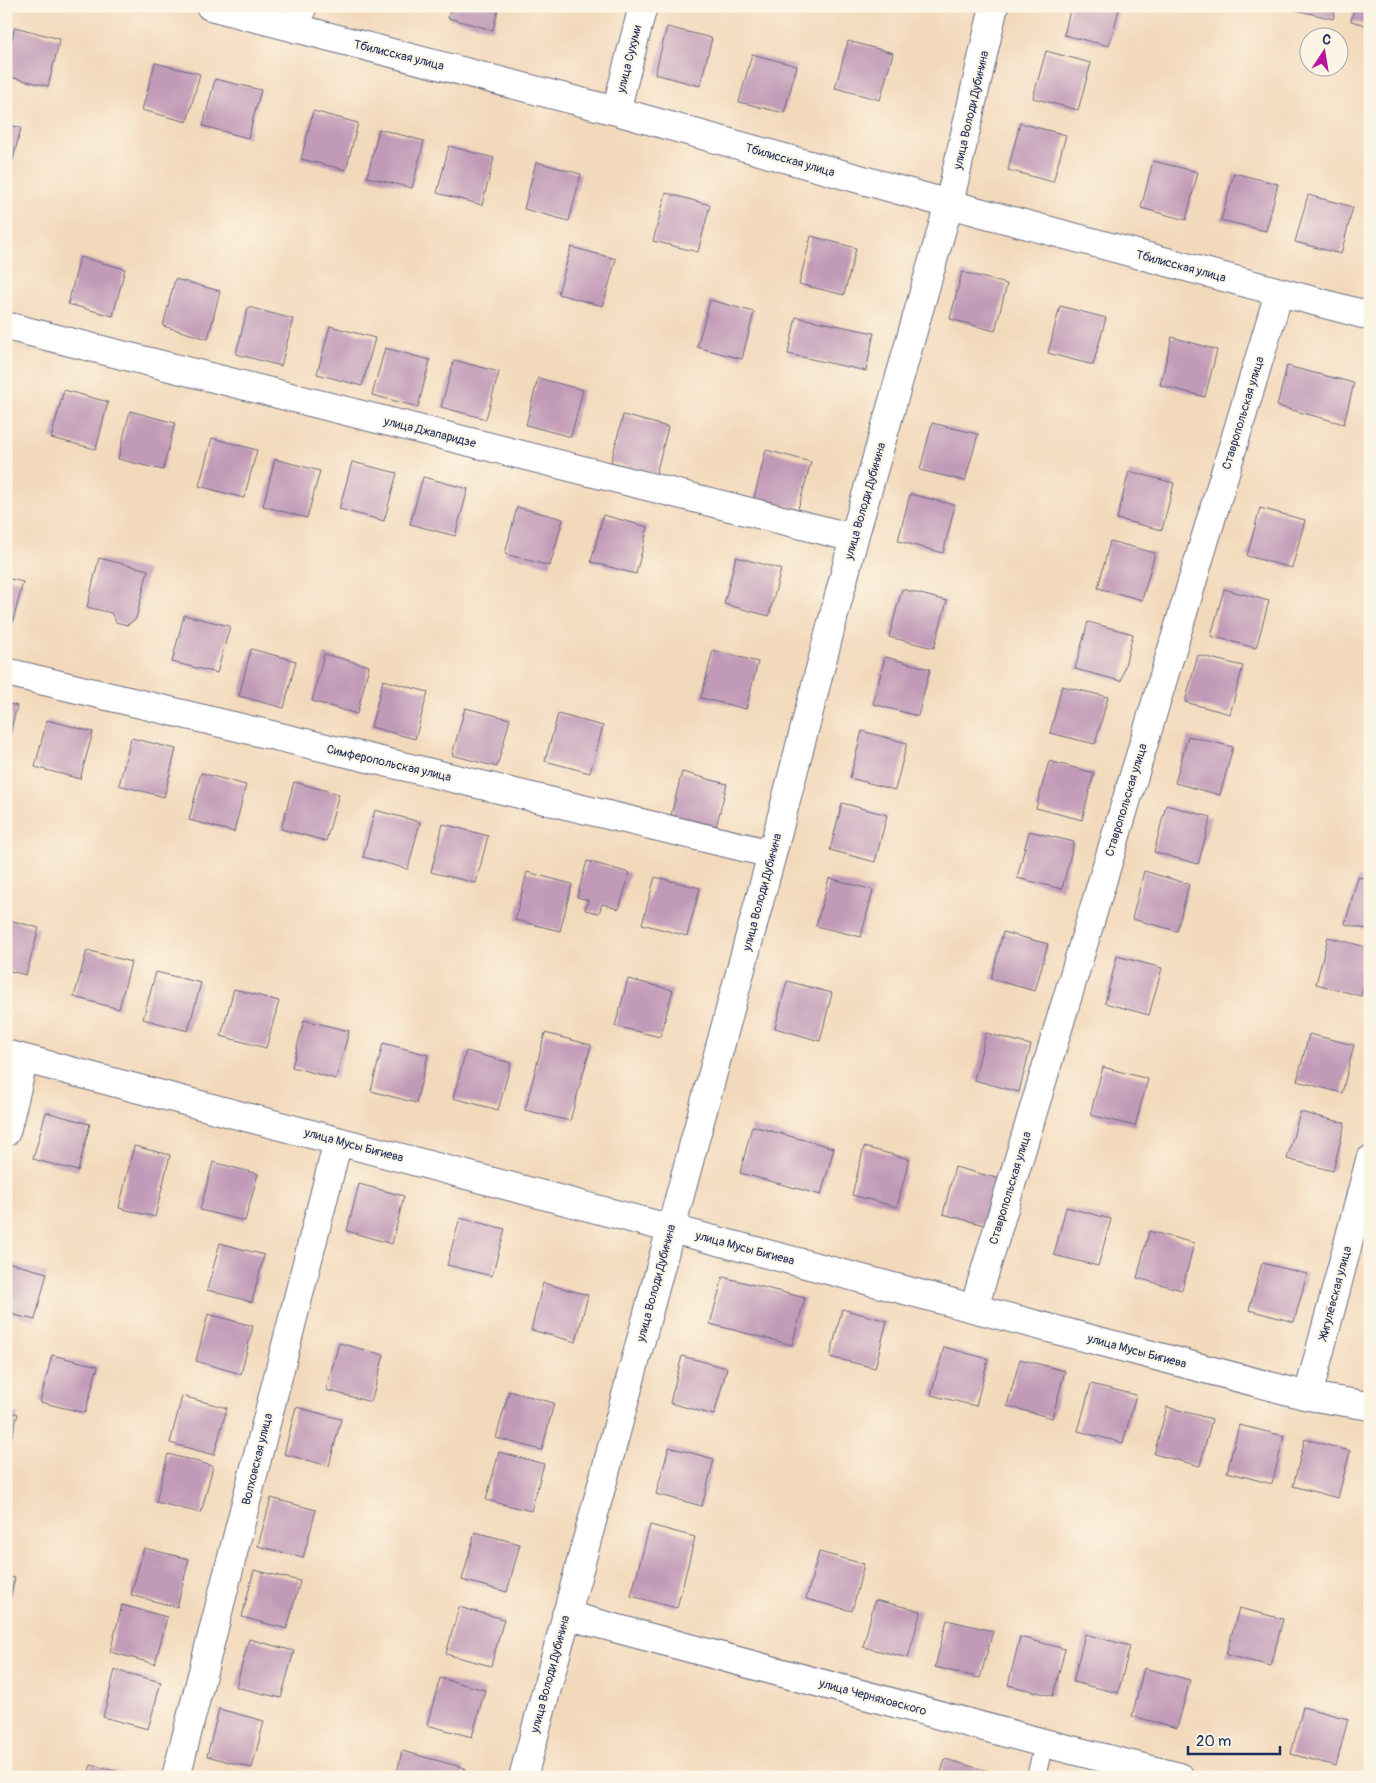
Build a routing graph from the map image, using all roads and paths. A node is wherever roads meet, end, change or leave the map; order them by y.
1 (210, 6) edge
2 (643, 6) edge
3 (994, 6) edge
4 (300, 18) edge
5 (616, 111) junction
6 (949, 204) junction
7 (1279, 293) junction
8 (1370, 316) edge
9 (6, 326) edge
10 (854, 538) junction
11 (6, 672) edge
12 (772, 854) junction
13 (15, 1056) edge
14 (6, 1132) edge
15 (338, 1141) junction
16 (1370, 1160) edge
17 (671, 1229) junction
18 (974, 1308) junction
19 (1308, 1396) junction
20 (1370, 1406) edge
21 (566, 1615) junction
22 (1044, 1743) junction
23 (176, 1777) edge
24 (523, 1777) edge
25 (1036, 1777) edge
26 (1180, 1777) edge

1 - 4 street, Тбилисская улица
2 - 5 street, улица Сухуми
3 - 6 street, улица Володи Дубинина
4 - 5 street, Тбилисская улица
5 - 6 street, Тбилисская улица
6 - 7 street, Тбилисская улица
6 - 10 street, улица Володи Дубинина
7 - 8 street, Тбилисская улица
7 - 18 street, Ставропольская улица
9 - 10 street, улица Джапаридзе
10 - 12 street, улица Володи Дубинина
11 - 12 street, Симферопольская улица
12 - 17 street, улица Володи Дубинина
13 - 14 street
13 - 15 street, улица Мусы Бигиева
15 - 17 street, улица Мусы Бигиева
15 - 23 street, Волховская улица
16 - 19 street, Жигулёвская улица
17 - 18 street, улица Мусы Бигиева
17 - 21 street, улица Володи Дубинина
18 - 19 street, улица Мусы Бигиева
19 - 20 street, улица Мусы Бигиева
21 - 22 street, улица Черняховского
21 - 24 street, улица Володи Дубинина
22 - 25 lane
22 - 26 street, улица Черняховского

